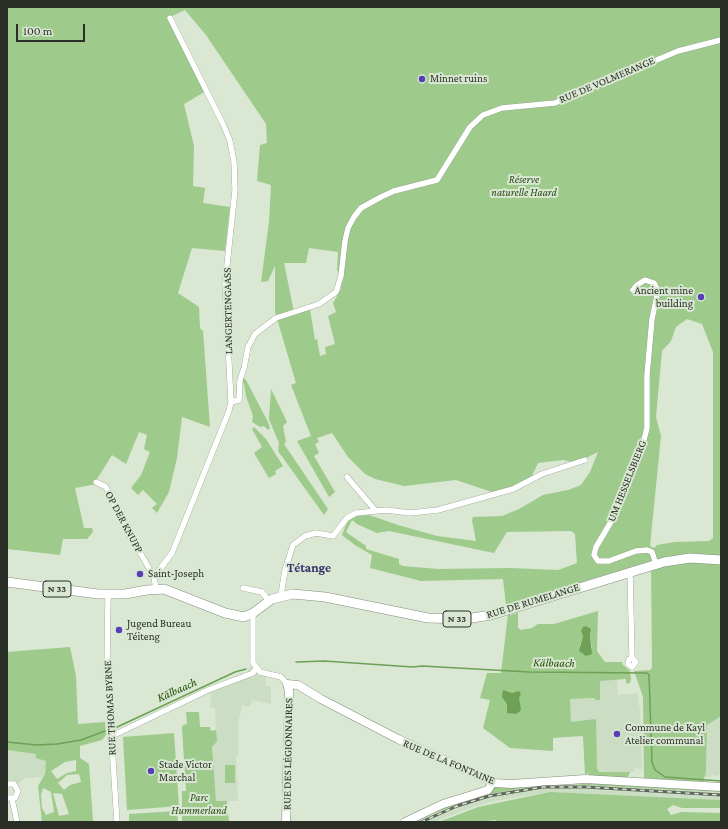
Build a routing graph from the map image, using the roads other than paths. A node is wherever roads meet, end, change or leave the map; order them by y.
1 (170, 18) dead end
2 (721, 40) edge
3 (633, 290) dead end
4 (231, 402) junction
5 (584, 460) dead end
6 (347, 477) dead end
7 (96, 482) dead end
8 (374, 510) junction
9 (721, 560) edge
10 (656, 564) junction
11 (630, 572) junction
12 (154, 577) junction
13 (7, 582) edge
14 (244, 588) dead end
15 (156, 589) junction
16 (108, 594) junction
17 (281, 595) junction
18 (268, 600) junction
19 (253, 613) junction
20 (632, 658) dead end
21 (256, 668) junction
22 (287, 684) junction
23 (111, 734) junction
24 (492, 782) junction
25 (7, 784) edge
26 (721, 787) edge
27 (10, 799) edge
28 (18, 822) edge
29 (117, 822) edge
30 (286, 822) edge
31 (405, 822) edge

1 - 4 street, LANGERTENGAASS
2 - 4 street, RUE DE VOLMERANGE
3 - 10 street, UM HESSELSBIERG
4 - 12 street, LANGERTENGAASS
5 - 8 street
6 - 8 street
7 - 12 street, OP DER KNUPP
8 - 17 street
9 - 10 main road, RUE DE RUMELANGE / N 33
10 - 11 main road, RUE DE RUMELANGE / N 33
11 - 17 main road, RUE DE RUMELANGE / N 33
11 - 20 street
12 - 15 street, OP DER KNUPP
13 - 16 main road, N 33
14 - 18 street
15 - 16 main road, N 33
15 - 19 main road, N 33
16 - 23 street, RUE THOMAS BYRNE
17 - 18 main road, RUE DE RUMELANGE / N 33
18 - 19 main road, RUE DE RUMELANGE / N 33
19 - 21 street
21 - 22 street, RUE DES LÉGIONNAIRES
21 - 23 street
22 - 24 street, RUE DE LA FONTAINE
22 - 30 street, RUE DES LÉGIONNAIRES
23 - 29 street, RUE THOMAS BYRNE
24 - 26 street, RUE DE LA FONTAINE
24 - 31 street
25 - 27 street
27 - 28 street

